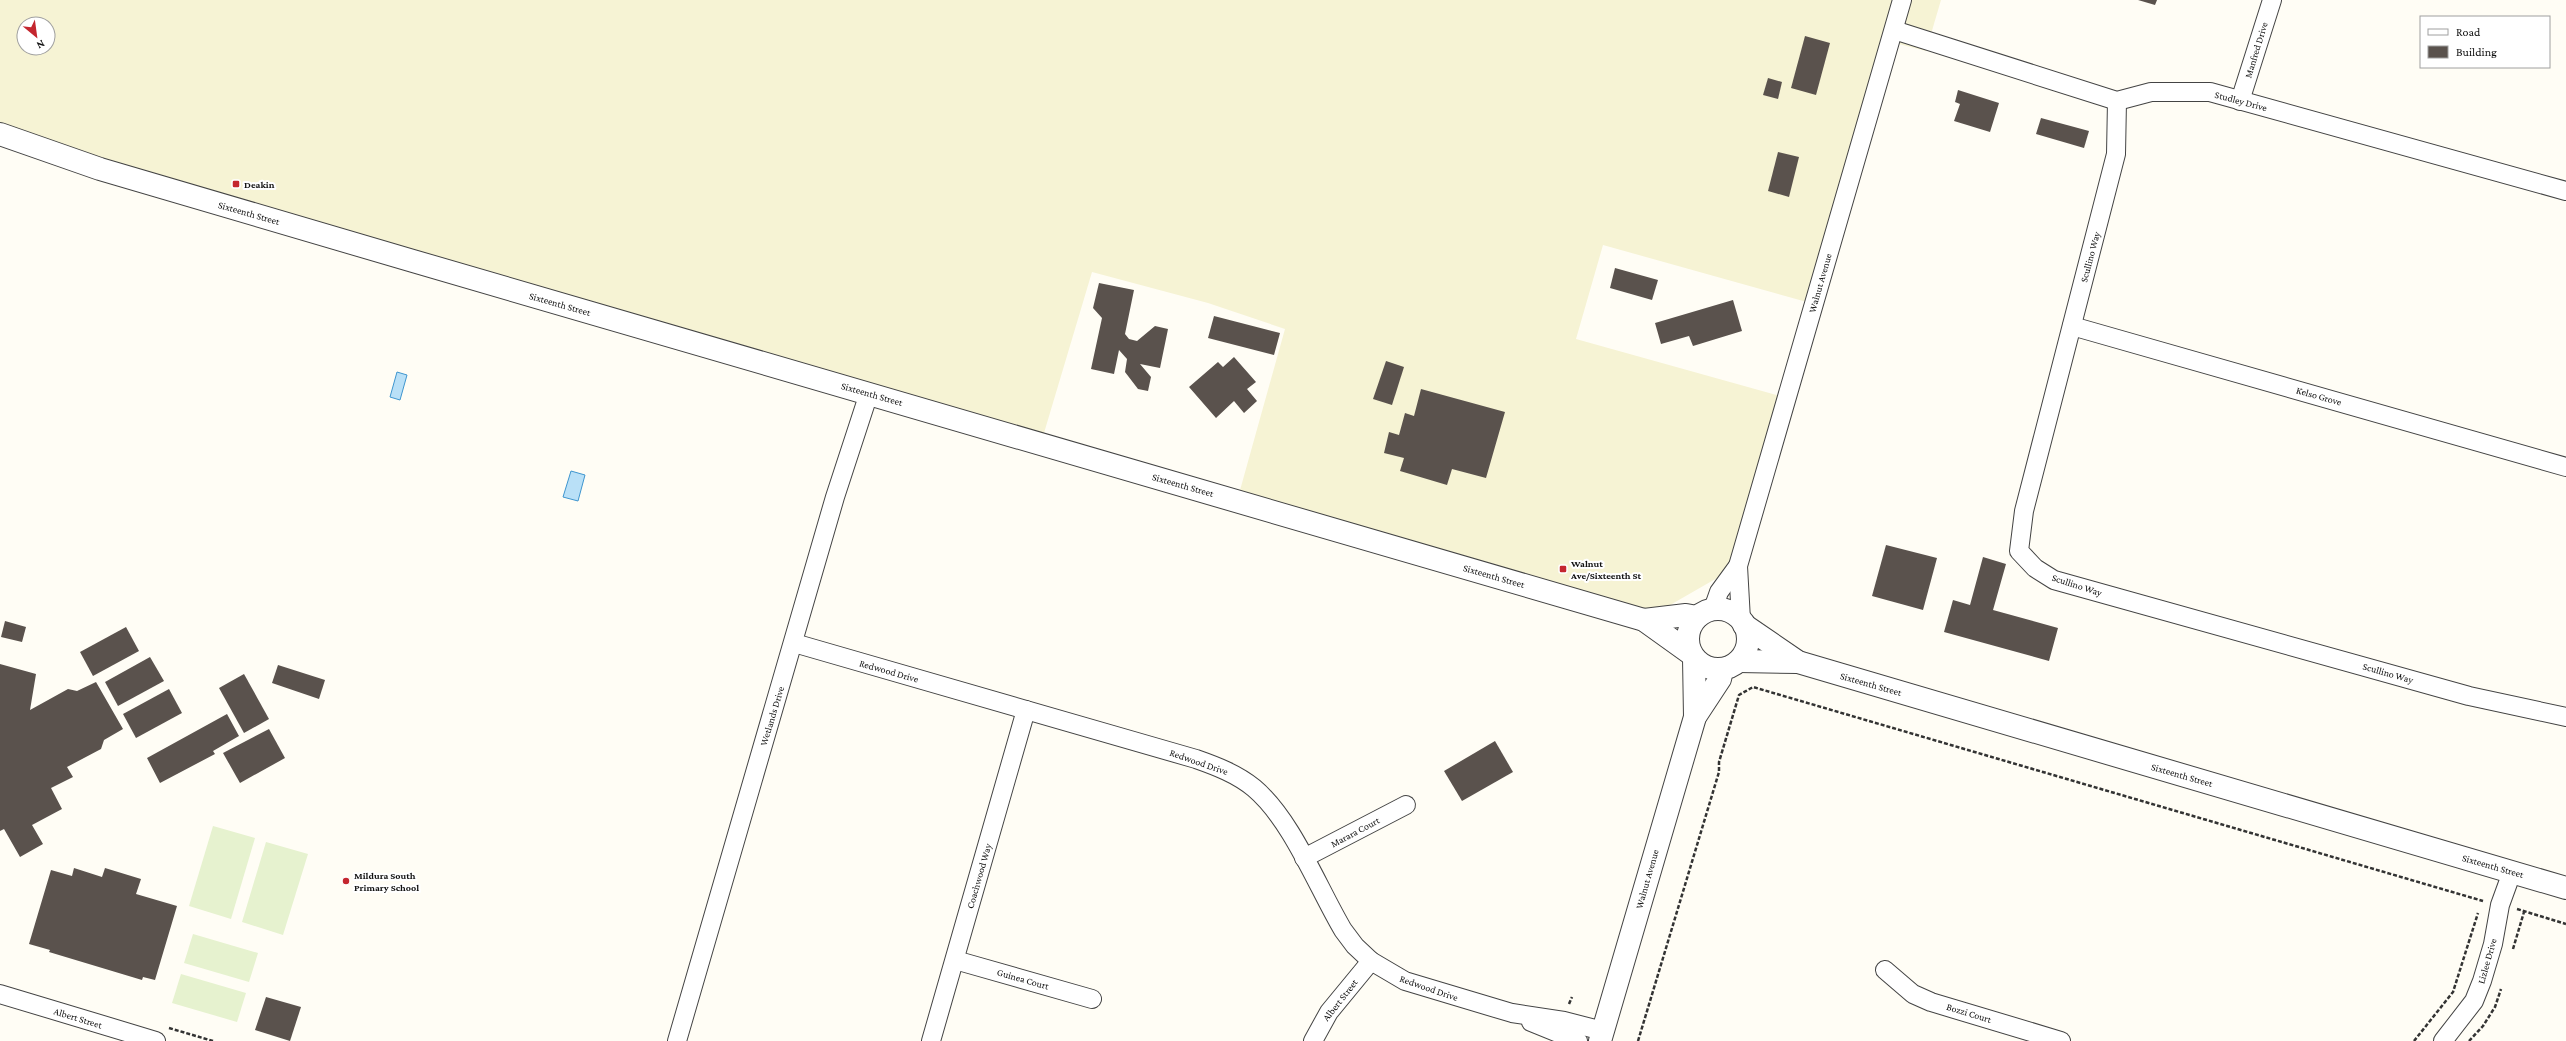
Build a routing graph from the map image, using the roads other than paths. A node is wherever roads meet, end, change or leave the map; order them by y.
1 (1902, 0) edge
2 (2272, 0) edge
3 (1894, 30) junction
4 (2117, 101) junction
5 (2240, 101) junction
6 (0, 134) edge
7 (0, 149) edge
8 (100, 169) junction
9 (2566, 191) edge
10 (2072, 326) junction
11 (869, 393) junction
12 (2566, 467) edge
13 (1738, 566) junction
14 (1705, 613) junction
15 (1644, 620) junction
16 (1743, 622) junction
17 (794, 643) junction
18 (1692, 656) junction
19 (1798, 662) junction
20 (1731, 665) junction
21 (1026, 710) junction
22 (1694, 717) junction
23 (2566, 717) edge
24 (1406, 805) dead end
25 (1304, 858) junction
26 (2512, 872) junction
27 (2566, 888) edge
28 (955, 960) junction
29 (1371, 961) junction
30 (1885, 970) dead end
31 (0, 994) edge
32 (1092, 999) dead end
33 (1512, 1013) junction
34 (1601, 1036) edge
35 (156, 1041) edge
36 (677, 1041) edge
37 (931, 1041) edge
38 (1313, 1041) edge
39 (1578, 1041) edge
40 (2061, 1041) edge
41 (2443, 1041) edge

1 - 3 street, Walnut Avenue
2 - 5 street, Manfred Drive
3 - 4 street
3 - 13 street, Walnut Avenue
4 - 5 street, Studley Drive
4 - 10 street, Scullino Way
5 - 9 street, Studley Drive
6 - 8 street, Sixteenth Street
7 - 8 street, Sixteenth Street
8 - 11 street, Sixteenth Street
10 - 12 street, Kelso Grove
10 - 23 street, Scullino Way
11 - 15 street, Sixteenth Street
11 - 17 street, Wetlands Drive
13 - 14 street, Walnut Avenue
13 - 16 street, Walnut Avenue
14 - 15 street, Sixteenth Street
14 - 16 street
14 - 18 street
15 - 18 street, Sixteenth Street
16 - 19 street, Sixteenth Street
16 - 20 street
17 - 21 street, Redwood Drive
17 - 36 street, Wetlands Drive
18 - 20 street
18 - 22 street, Walnut Avenue
19 - 20 street, Sixteenth Street
19 - 26 street, Sixteenth Street
20 - 22 street, Walnut Avenue
21 - 25 street, Redwood Drive
21 - 28 street, Coachwood Way
22 - 34 street, Walnut Avenue
24 - 25 street, Marara Court
25 - 29 street, Redwood Drive
26 - 27 street, Sixteenth Street
26 - 41 street, Lizlee Drive
28 - 32 street, Guinea Court
28 - 37 street, Coachwood Way
29 - 33 street, Redwood Drive
29 - 38 street, Albert Street
30 - 40 street, Bozzi Court
31 - 35 street, Albert Street
33 - 34 street, Redwood Drive
33 - 39 street, Redwood Drive

